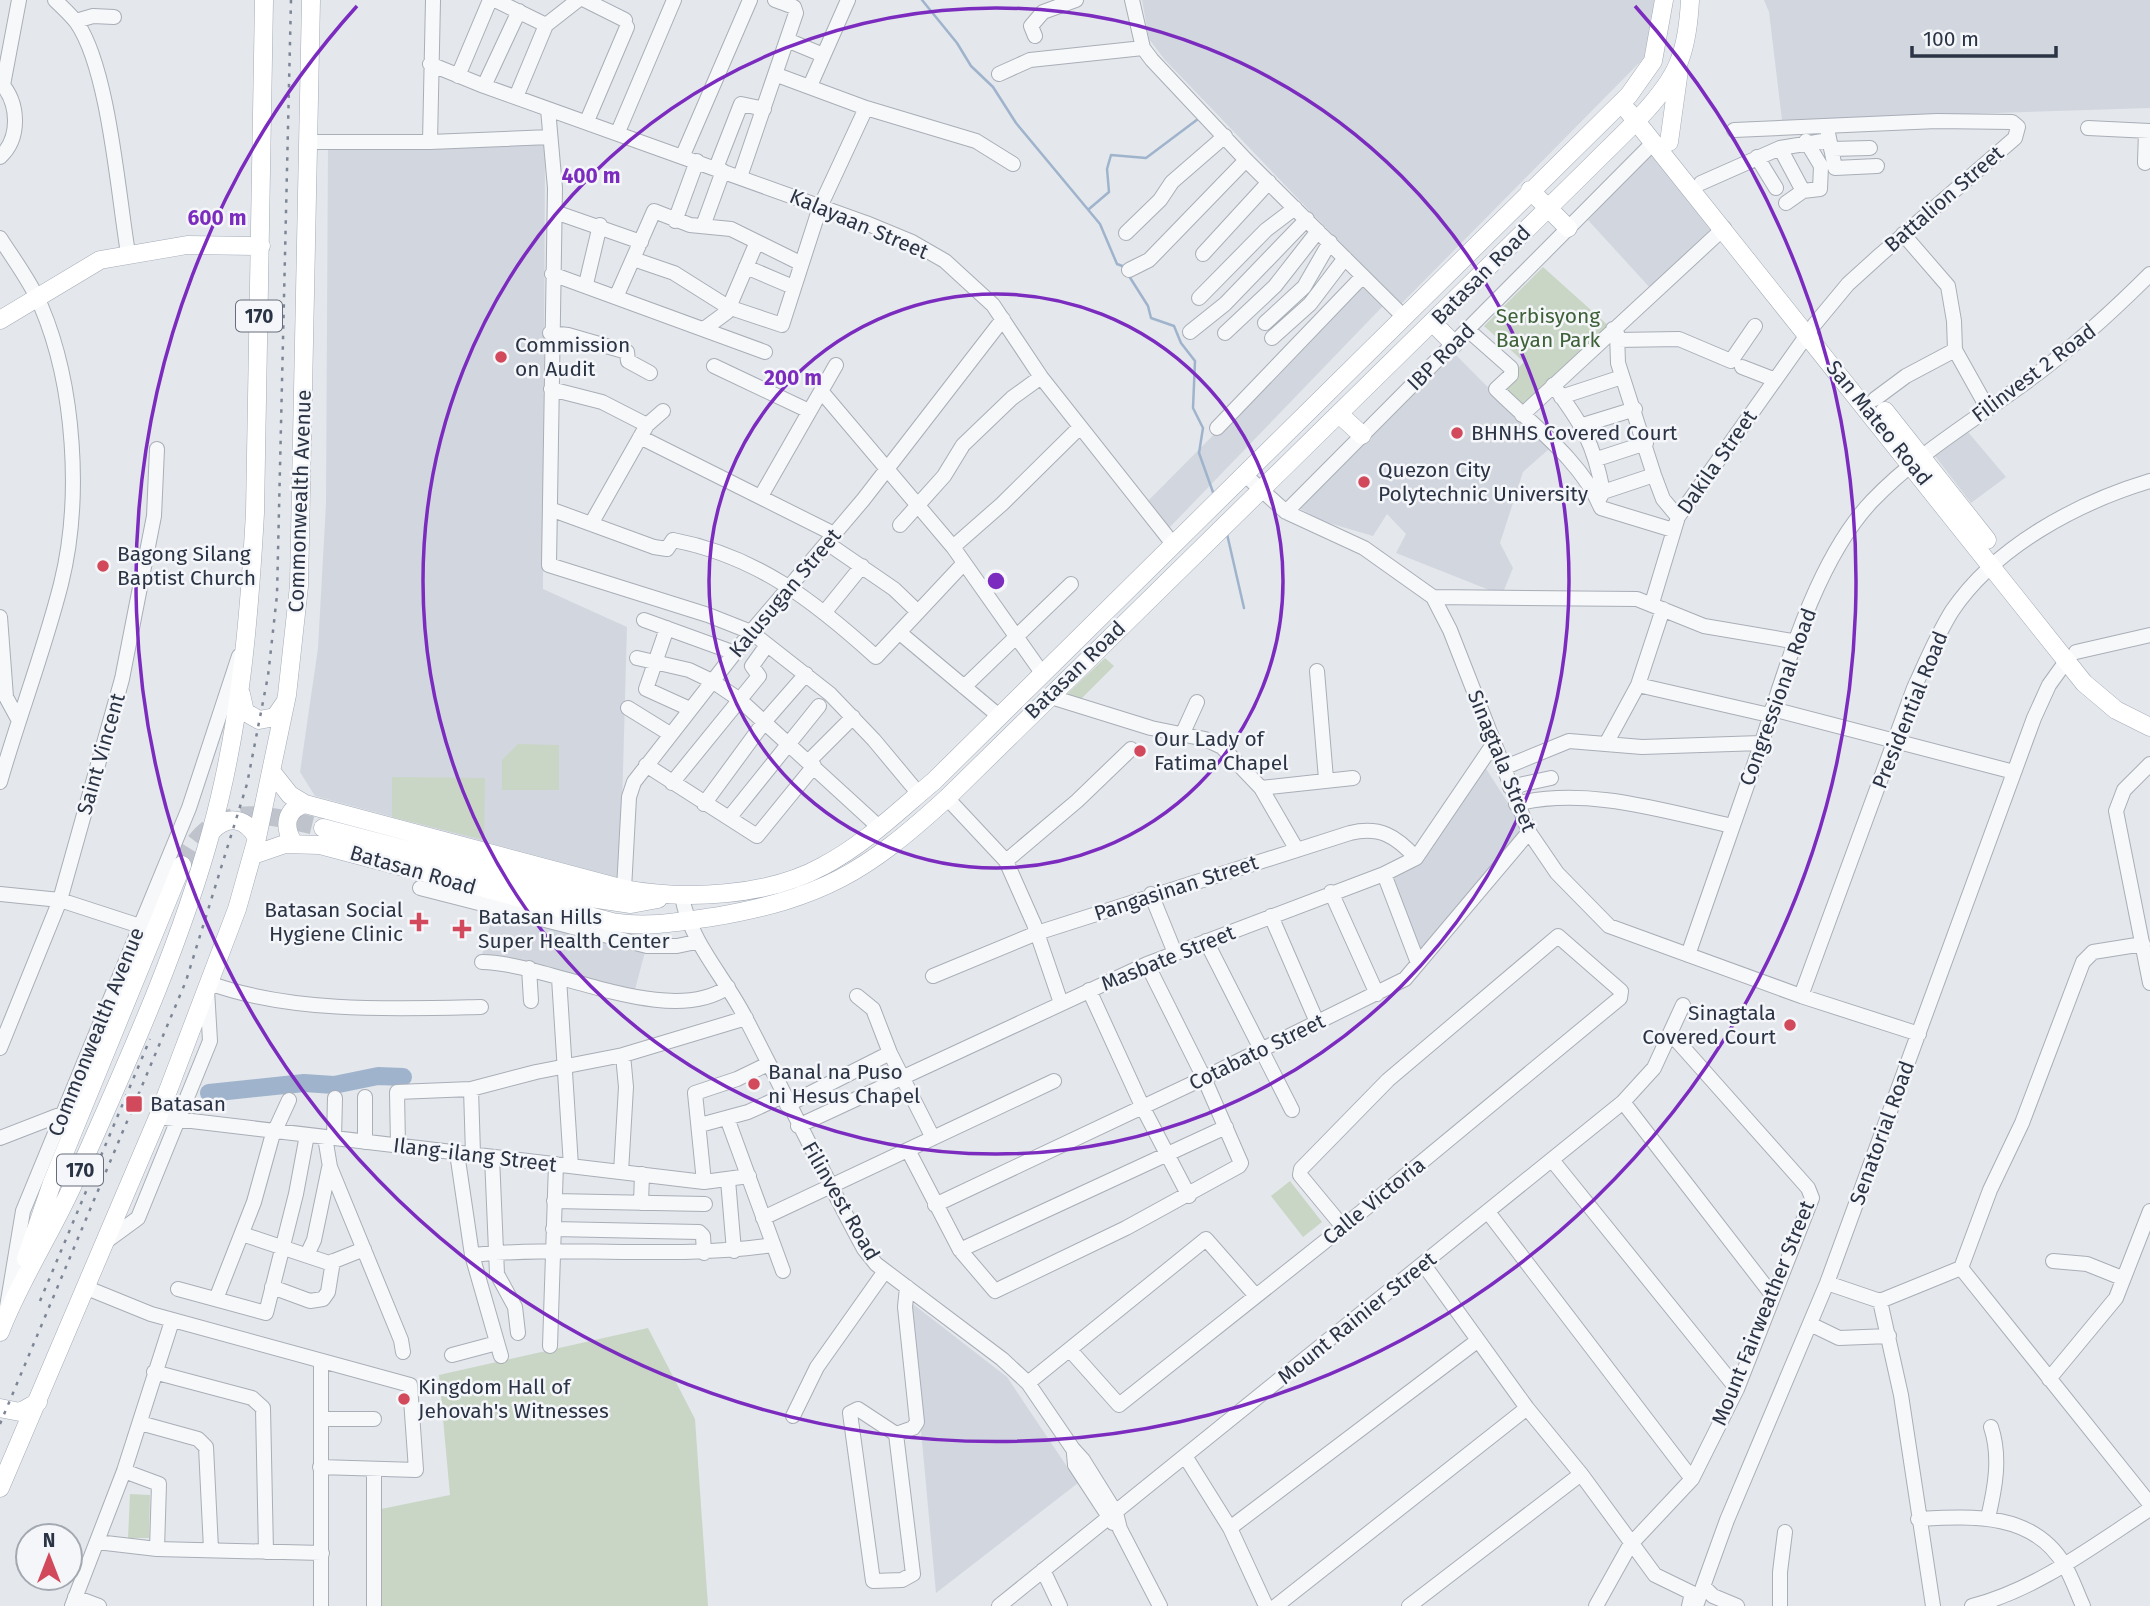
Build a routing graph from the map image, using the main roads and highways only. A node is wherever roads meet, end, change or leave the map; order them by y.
1 (264, 0) edge
2 (311, 0) edge
3 (1664, 0) edge
4 (1690, 0) edge
5 (1680, 61) junction
6 (1625, 99) junction
7 (1640, 115) junction
8 (1662, 142) junction
9 (1539, 199) junction
10 (1568, 228) road end
11 (261, 246) junction
12 (1411, 312) junction
13 (0, 320) edge
14 (1433, 323) junction
15 (1811, 329) junction
16 (1416, 340) junction
17 (1454, 344) road end
18 (1340, 415) junction
19 (1362, 435) road end
20 (1916, 460) junction
21 (2072, 656) junction
22 (240, 691) junction
23 (287, 695) junction
24 (2150, 714) edge
25 (2150, 727) edge
26 (271, 771) junction
27 (306, 804) junction
28 (323, 828) tunnel mouth
29 (212, 831) junction
30 (293, 842) junction
31 (255, 847) junction
32 (181, 865) tunnel mouth
33 (675, 896) junction
34 (3, 1326) edge
35 (38, 1402) junction
36 (0, 1408) edge
37 (1, 1480) edge

1 - 11 main road, Commonwealth Avenue / 170
2 - 23 main road, Commonwealth Avenue / 170
3 - 6 main road, Batasan Road
4 - 5 main road, Batasan Road
5 - 7 main road, Batasan Road
5 - 8 main road
6 - 7 main road, San Mateo Road
6 - 9 main road, Batasan Road
7 - 8 main road, San Mateo Road
7 - 9 main road, Batasan Road
8 - 15 main road, San Mateo Road
8 - 15 main road, San Mateo Road
9 - 10 main road
9 - 12 main road, Batasan Road
9 - 14 main road, Batasan Road
11 - 13 main road
11 - 22 main road, Commonwealth Avenue / 170
12 - 16 main road
12 - 33 main road, Batasan Road
14 - 16 main road, Batasan Road
14 - 17 main road
15 - 20 main road, San Mateo Road
15 - 20 main road, San Mateo Road
16 - 18 main road, Batasan Road
18 - 19 main road
18 - 30 main road, Batasan Road
20 - 21 main road, San Mateo Road
21 - 24 main road, San Mateo Road
21 - 25 main road, San Mateo Road
22 - 23 main road
22 - 29 main road, Commonwealth Avenue / 170
23 - 26 main road, Commonwealth Avenue / 170
26 - 27 main road, Batasan Road
26 - 31 main road, Commonwealth Avenue / 170
27 - 30 main road
27 - 33 main road, Batasan Road
28 - 33 main road
29 - 31 main road
29 - 34 main road, Commonwealth Avenue / 170
30 - 31 main road, Batasan Road
31 - 35 main road, Commonwealth Avenue / 170
32 - 34 main road
35 - 36 main road
35 - 37 main road, Commonwealth Avenue / 170

